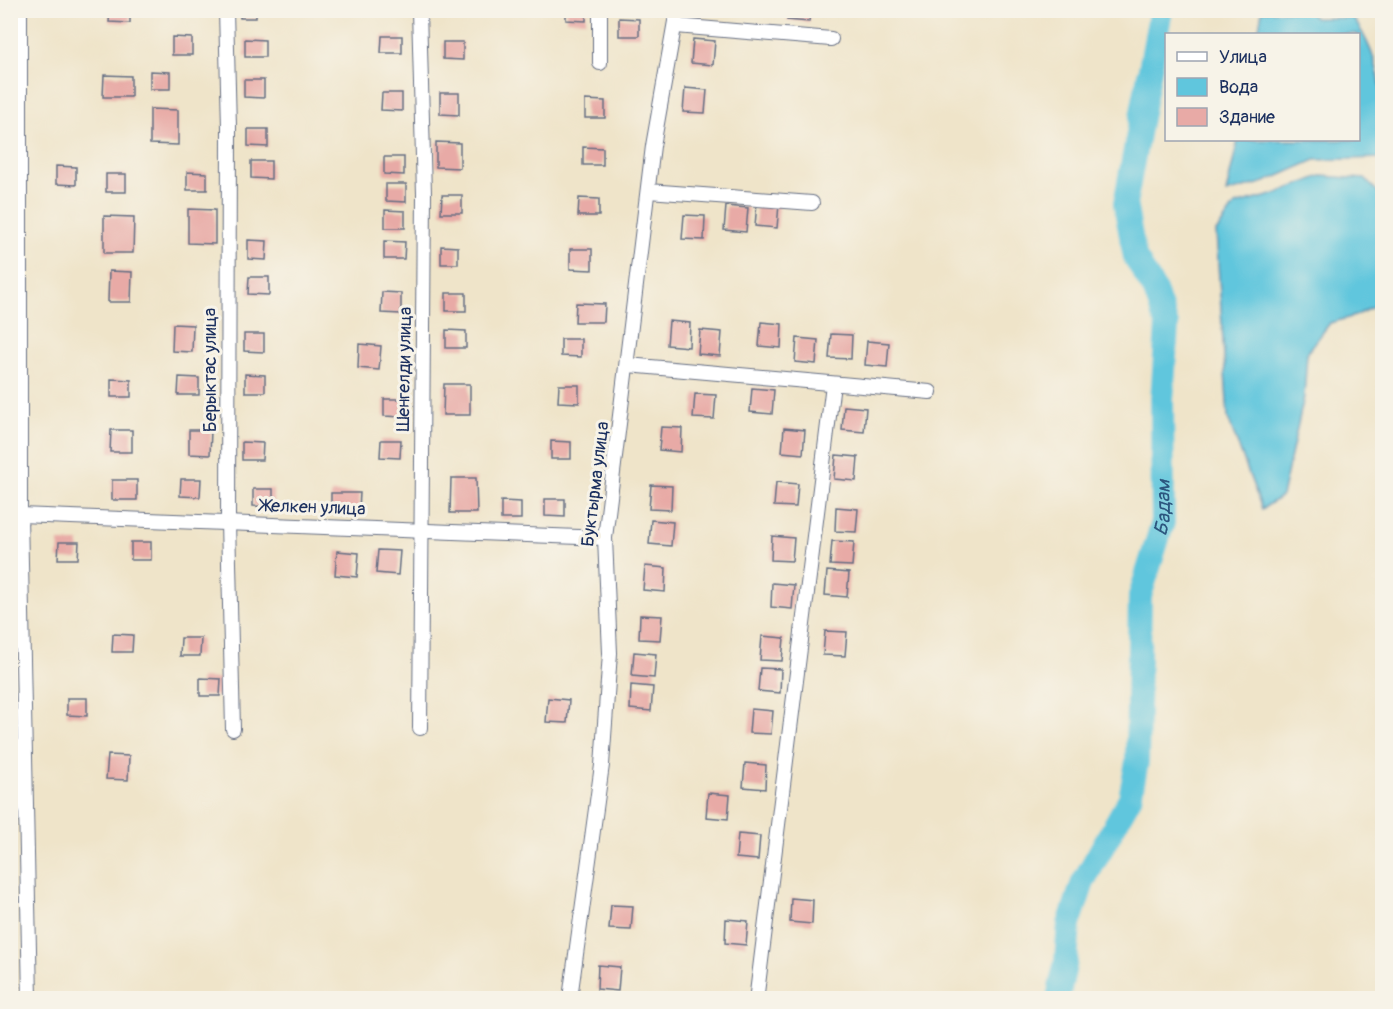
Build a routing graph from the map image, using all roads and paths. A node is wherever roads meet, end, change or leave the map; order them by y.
1 (20, 10) edge
2 (226, 10) edge
3 (419, 10) edge
4 (600, 10) edge
5 (677, 10) edge
6 (676, 26) junction
7 (831, 39) dead end
8 (600, 63) dead end
9 (648, 190) junction
10 (812, 203) dead end
11 (628, 365) junction
12 (833, 384) junction
13 (930, 392) dead end
14 (20, 515) junction
15 (228, 522) junction
16 (421, 529) junction
17 (605, 538) junction
18 (420, 728) dead end
19 (233, 729) dead end
20 (757, 993) dead end
21 (30, 999) edge
22 (570, 999) edge

1 - 14 street
2 - 15 street, Берыктас улица
3 - 16 street, Шенгелди улица
4 - 8 street
5 - 6 street, Буктырма улица
6 - 7 street
6 - 9 street, Буктырма улица
9 - 10 street
9 - 11 street, Буктырма улица
11 - 12 street
11 - 17 street, Буктырма улица
12 - 13 street
12 - 20 street
14 - 15 street, Желкен улица
14 - 21 street
15 - 16 street, Желкен улица
15 - 19 street, Берыктас улица
16 - 17 street, Желкен улица
16 - 18 street, Шенгелди улица
17 - 22 street, Буктырма улица

